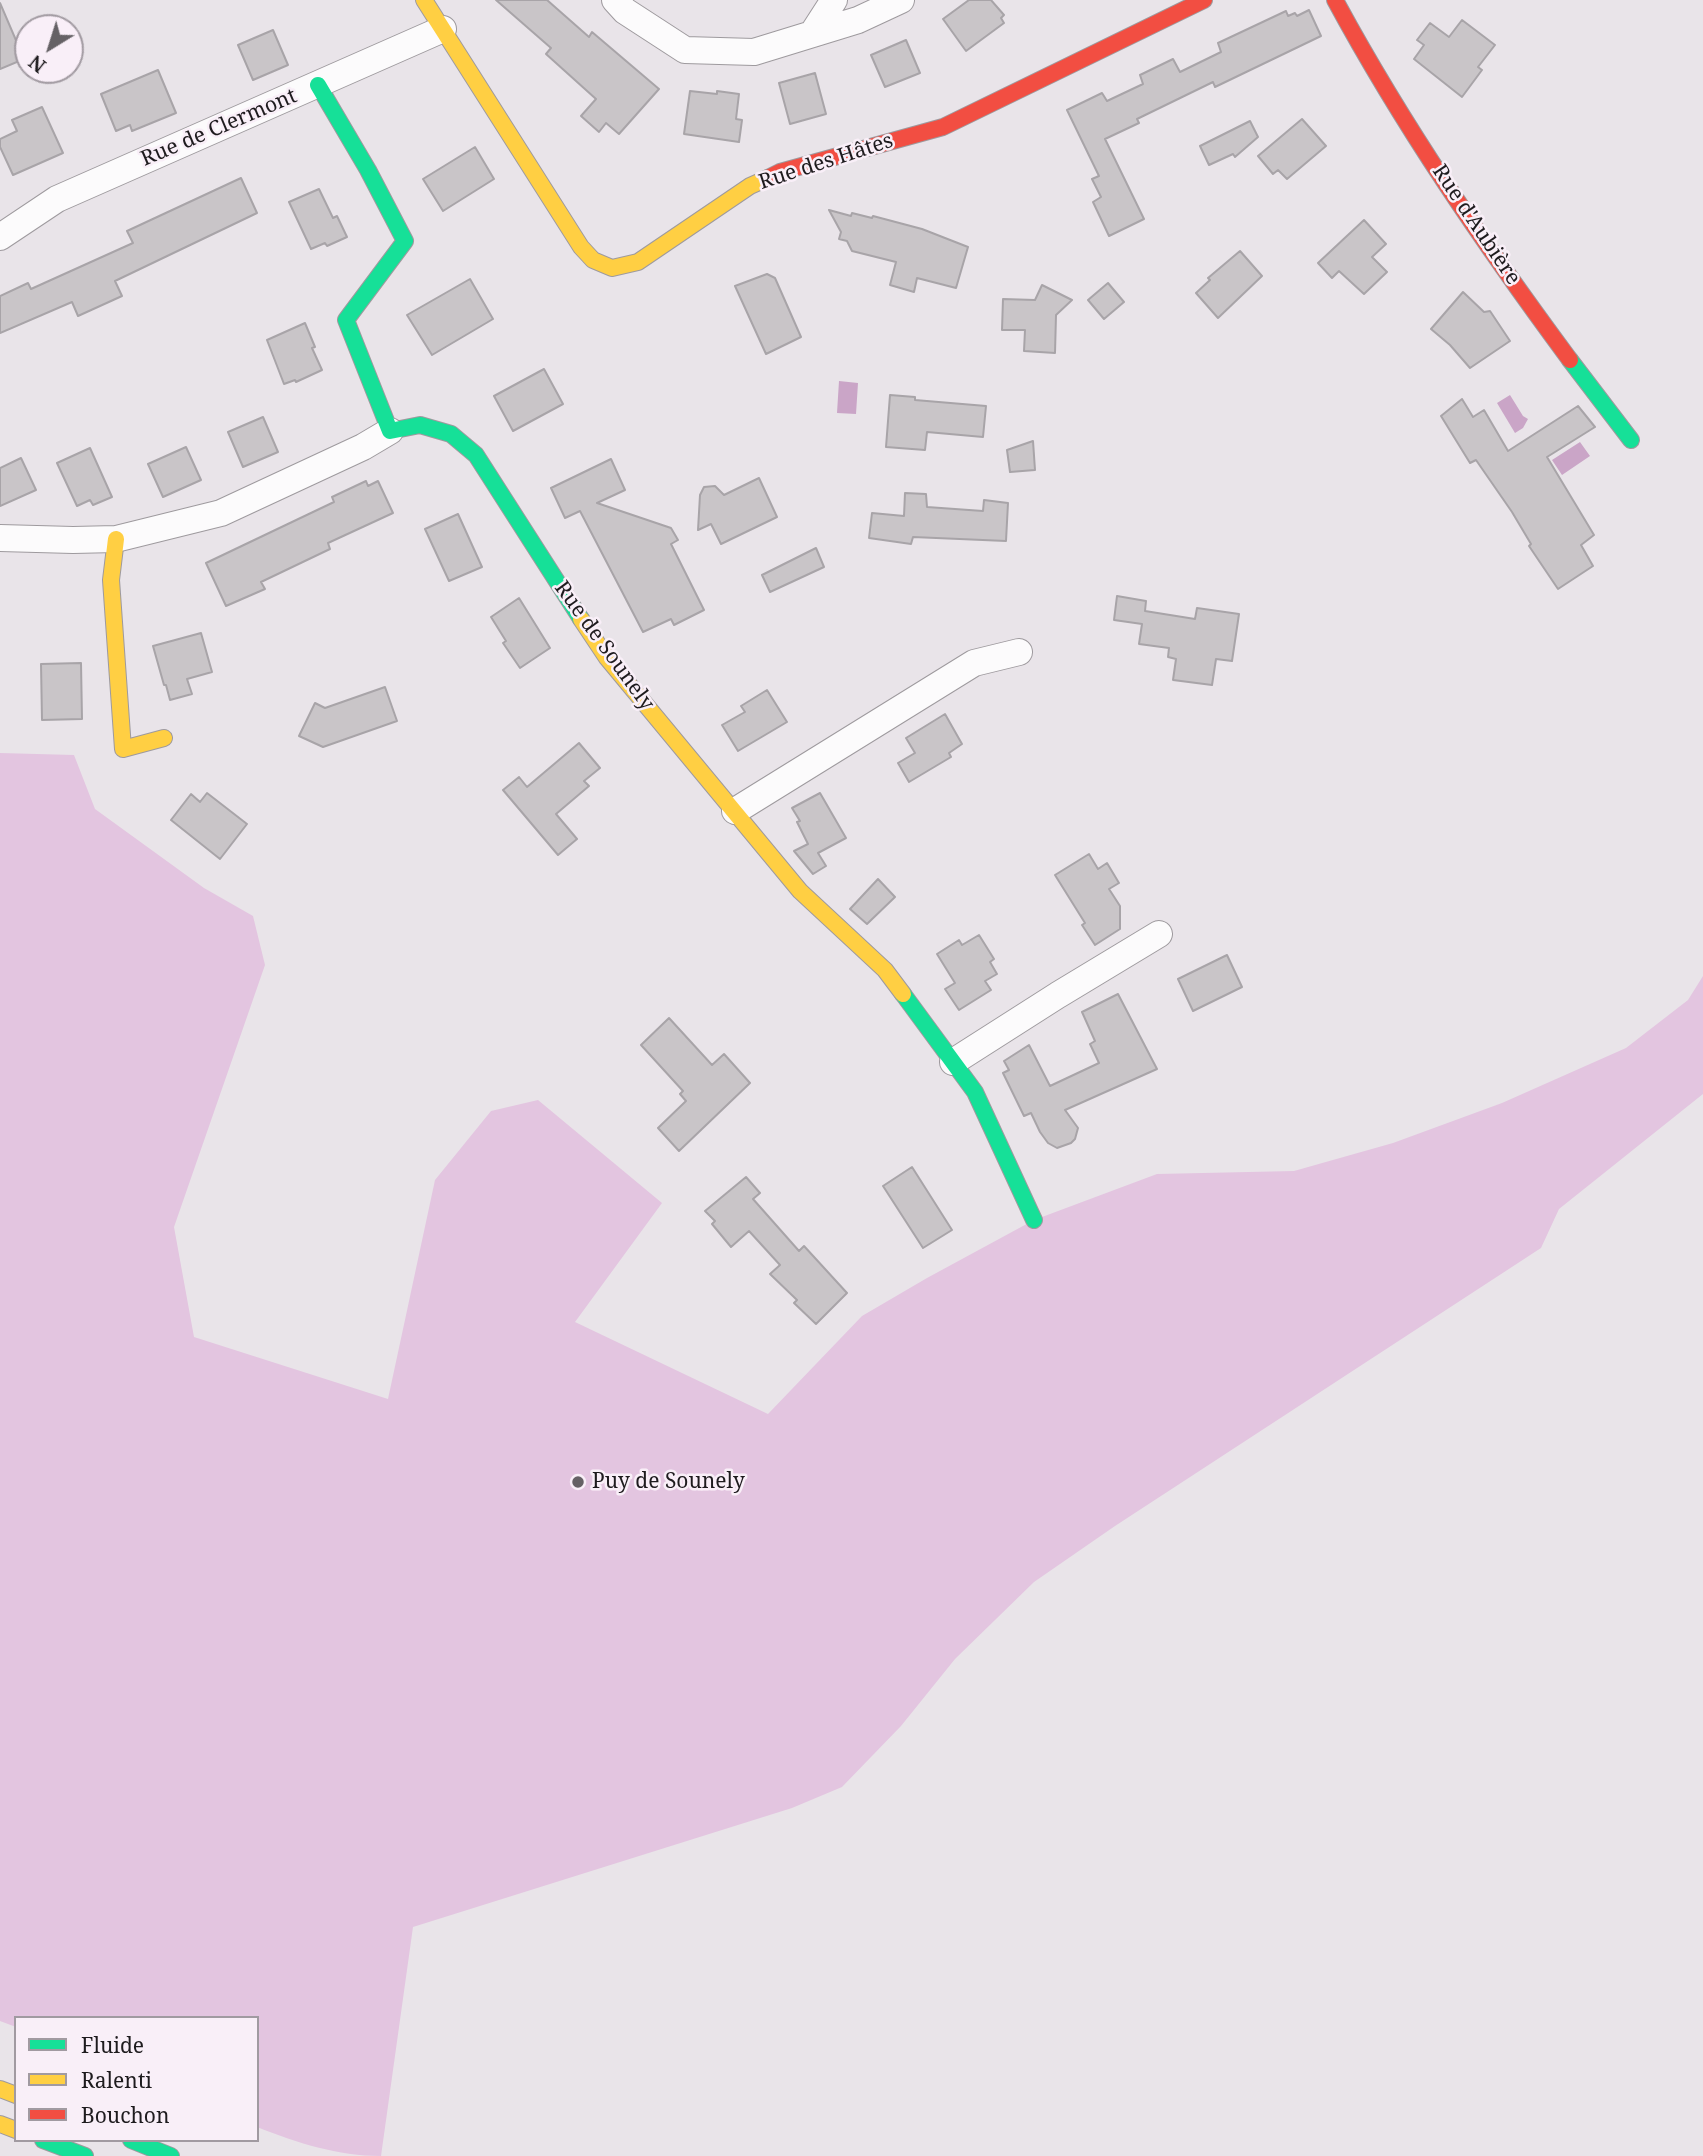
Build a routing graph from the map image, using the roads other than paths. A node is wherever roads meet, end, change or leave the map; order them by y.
1 (424, 0) edge
2 (615, 0) edge
3 (834, 0) edge
4 (901, 0) edge
5 (1204, 0) edge
6 (1335, 0) edge
7 (443, 29) junction
8 (812, 34) junction
9 (318, 85) junction
10 (0, 237) edge
11 (390, 431) junction
12 (1631, 440) dead end
13 (0, 538) edge
14 (116, 539) junction
15 (1018, 652) dead end
16 (164, 738) dead end
17 (735, 811) junction
18 (1160, 934) dead end
19 (953, 1062) junction
20 (1034, 1220) dead end
21 (48, 2142) edge
22 (136, 2142) edge
23 (85, 2156) edge
24 (171, 2156) edge

1 - 7 main road, Rue des Hâtes
2 - 8 street
3 - 8 street
4 - 8 street
5 - 7 main road, Rue des Hâtes
6 - 12 main road, Rue d'Aubière
7 - 9 street, Rue de Clermont
9 - 10 street, Rue de Clermont
9 - 11 main road
11 - 14 street
11 - 17 main road, Rue de Sounely
13 - 14 street
14 - 16 main road
15 - 17 street
17 - 19 main road, Rue de Sounely
18 - 19 street
19 - 20 main road, Rue de Sounely
21 - 23 main road
22 - 24 main road

